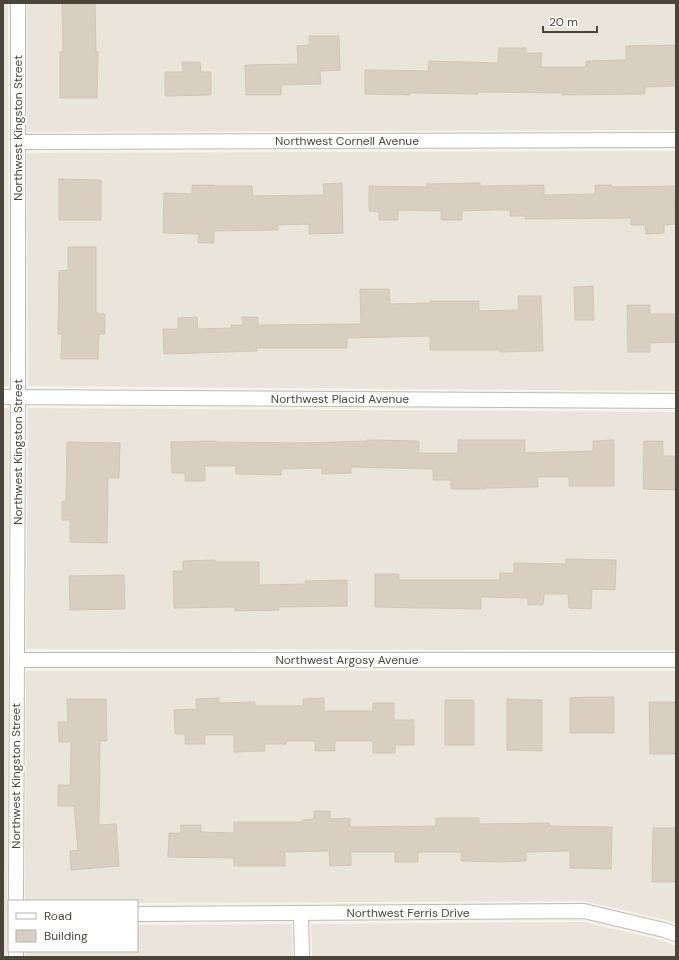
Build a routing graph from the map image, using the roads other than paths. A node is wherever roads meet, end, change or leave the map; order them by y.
1 (18, 3) edge
2 (676, 140) edge
3 (18, 142) junction
4 (3, 397) edge
5 (18, 397) junction
6 (676, 401) edge
7 (17, 660) junction
8 (676, 660) edge
9 (16, 900) edge
10 (138, 914) edge
11 (301, 914) junction
12 (676, 934) edge
13 (302, 957) edge

1 - 3 street, Northwest Kingston Street
2 - 3 street, Northwest Cornell Avenue
3 - 5 street, Northwest Kingston Street
4 - 5 street, Northwest Placid Avenue
5 - 6 street, Northwest Placid Avenue
5 - 7 street, Northwest Kingston Street
7 - 8 street, Northwest Argosy Avenue
7 - 9 street, Northwest Kingston Street
10 - 11 street, Northwest Ferris Drive
11 - 12 street, Northwest Ferris Drive
11 - 13 street

